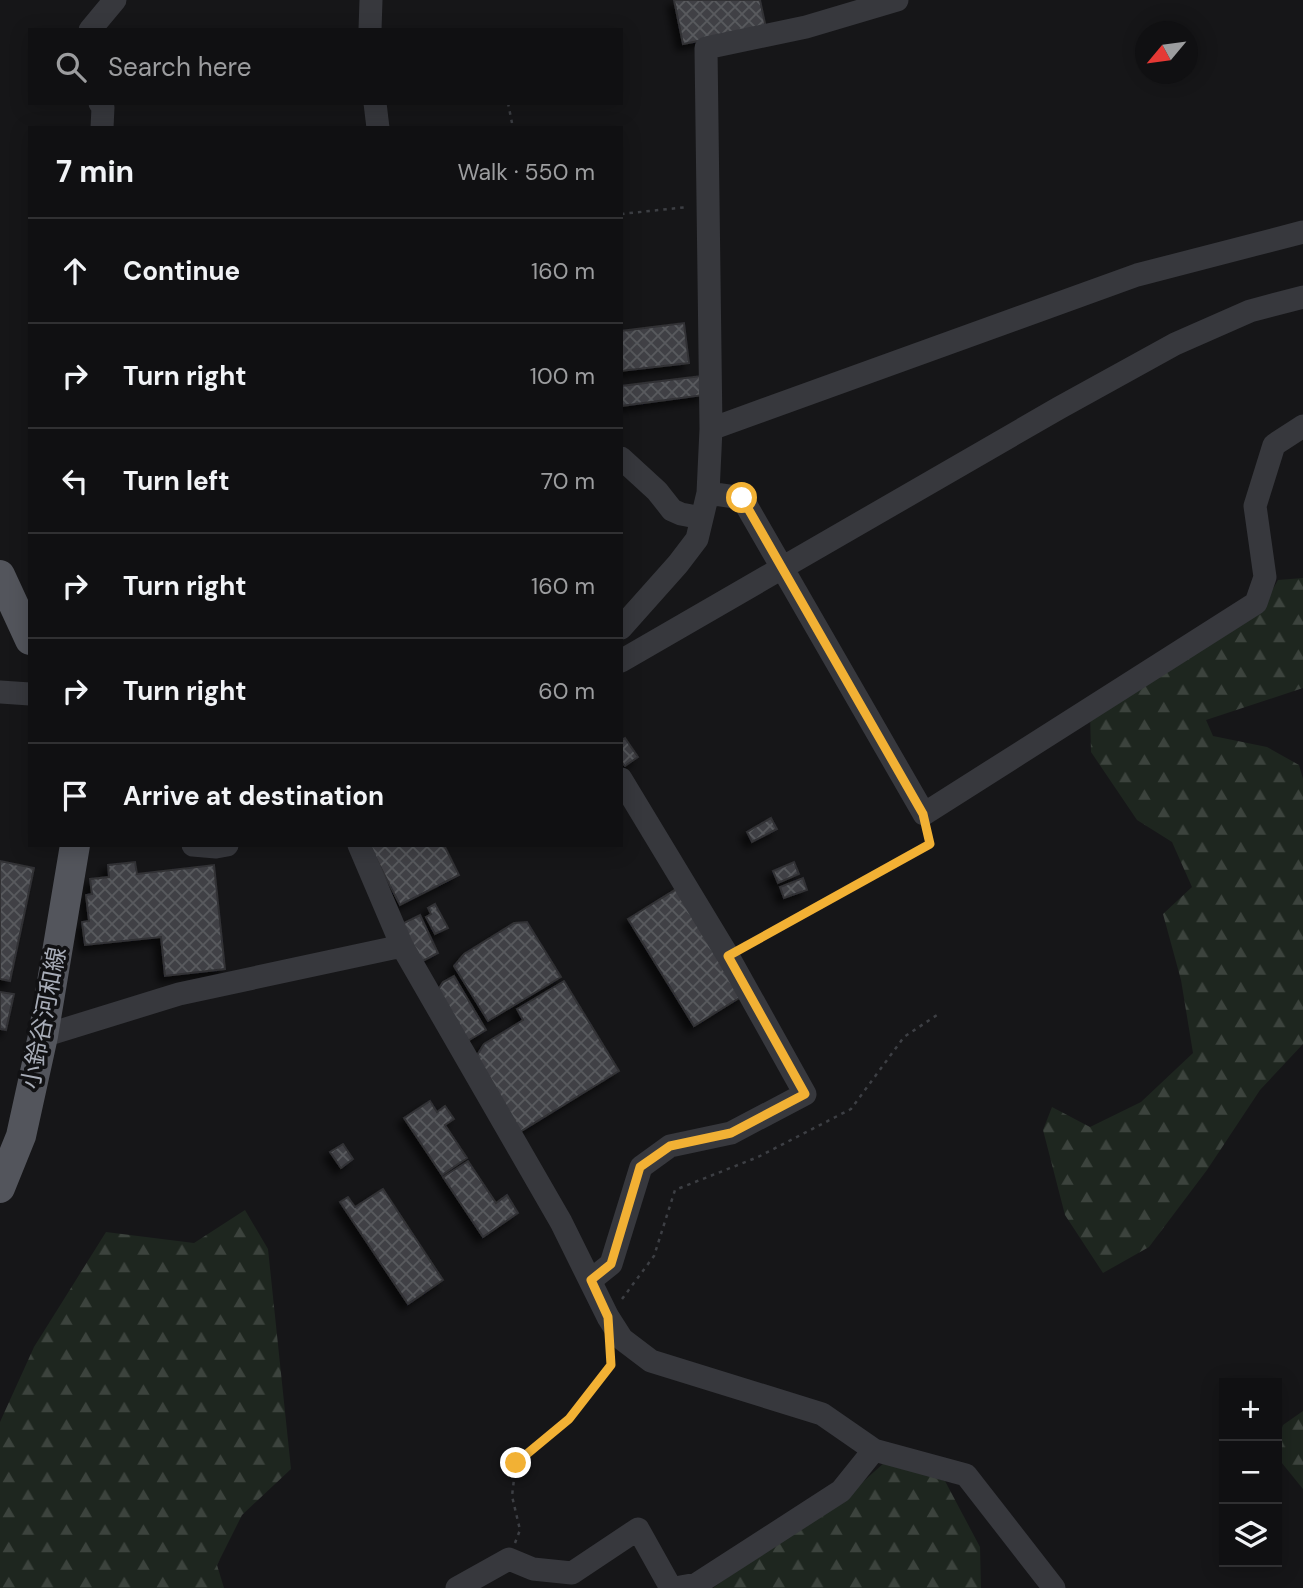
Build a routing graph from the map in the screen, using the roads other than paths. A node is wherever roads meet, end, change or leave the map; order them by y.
1 (116, 0) edge
2 (371, 0) edge
3 (897, 0) edge
4 (92, 28) edge
5 (370, 28) edge
6 (102, 105) edge
7 (375, 105) edge
8 (102, 126) edge
9 (379, 126) edge
10 (1303, 232) edge
11 (1303, 297) edge
12 (1303, 426) edge
13 (711, 429) junction
14 (623, 460) edge
15 (708, 494) junction
16 (702, 518) junction
17 (782, 569) junction
18 (0, 575) edge
19 (623, 626) edge
20 (28, 636) edge
21 (623, 660) edge
22 (0, 692) edge
23 (28, 694) edge
24 (623, 782) edge
25 (75, 847) edge
26 (360, 847) edge
27 (402, 946) junction
28 (43, 1036) junction
29 (0, 1188) edge
30 (591, 1280) junction
31 (874, 1450) junction
32 (457, 1588) edge
33 (673, 1588) edge
34 (1054, 1588) edge

1 - 4 street
2 - 5 street
3 - 13 street
6 - 8 street
7 - 9 street
10 - 13 street
11 - 17 street
12 - 17 street
13 - 15 street
14 - 16 street
15 - 16 street
15 - 17 street
16 - 19 street
17 - 21 street
18 - 20 main road
22 - 23 street
24 - 30 street
25 - 28 main road, 小鈴谷河和線
26 - 27 street
27 - 28 street
27 - 30 street
28 - 29 main road, 小鈴谷河和線
30 - 31 street
31 - 33 street
31 - 34 street
32 - 33 street

